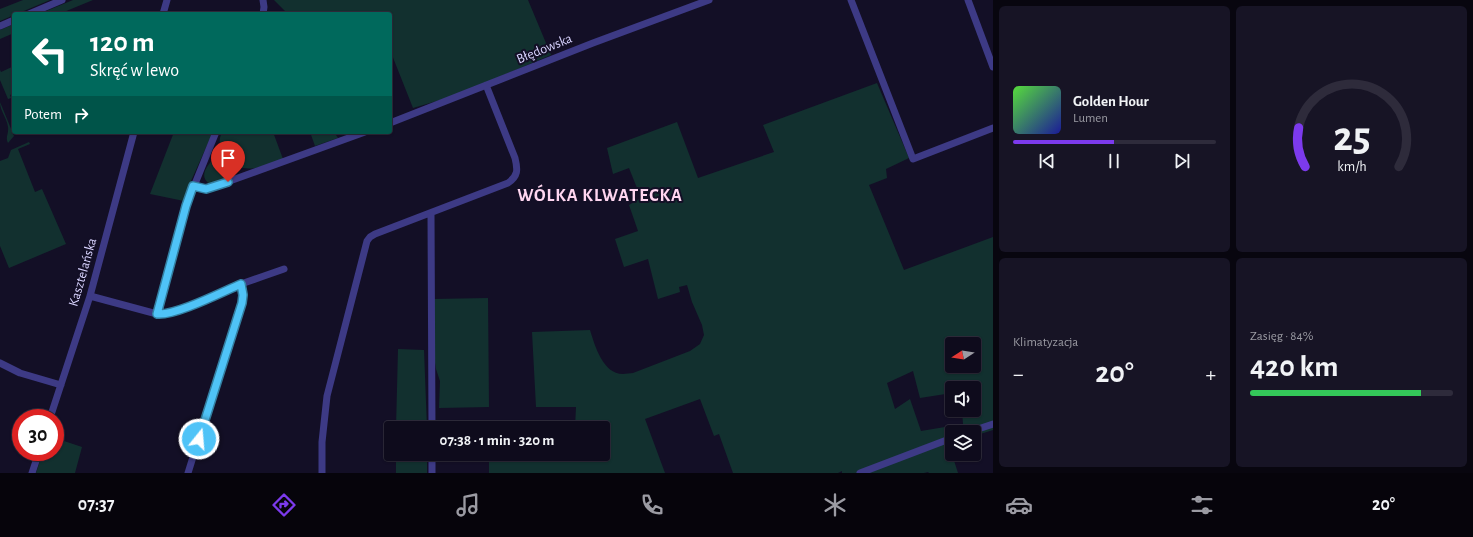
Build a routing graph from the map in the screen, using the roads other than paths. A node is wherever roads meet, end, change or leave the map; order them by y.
1 (62, 0) edge
2 (167, 0) edge
3 (263, 0) edge
4 (709, 0) edge
5 (851, 0) edge
6 (968, 0) edge
7 (690, 3) edge
8 (34, 12) edge
9 (164, 12) edge
10 (263, 12) edge
11 (12, 21) edge
12 (0, 26) edge
13 (993, 67) edge
14 (486, 85) junction
15 (392, 122) edge
16 (993, 128) edge
17 (133, 134) edge
18 (215, 134) edge
19 (359, 134) edge
20 (193, 186) junction
21 (431, 213) junction
22 (284, 269) dead end
23 (241, 284) junction
24 (90, 296) junction
25 (157, 314) junction
26 (0, 363) edge
27 (61, 385) junction
28 (53, 409) edge
29 (432, 421) edge
30 (993, 424) edge
31 (981, 428) edge
32 (945, 441) edge
33 (36, 461) edge
34 (432, 461) edge
35 (32, 473) edge
36 (188, 473) edge
37 (322, 473) edge
38 (432, 473) edge
39 (860, 473) edge

1 - 8 street
2 - 9 street
3 - 10 street
4 - 7 street, Błędowska
5 - 16 street
6 - 13 street
7 - 14 street, Błędowska
11 - 12 street
14 - 15 street, Błędowska
14 - 21 street
17 - 24 street, Kasztelańska
18 - 20 street
19 - 20 street
20 - 25 street
21 - 29 street
21 - 37 street
22 - 23 street
23 - 25 street
23 - 36 street
24 - 25 street
24 - 27 street, Kasztelańska
26 - 27 street
27 - 28 street, Kasztelańska
30 - 31 street
32 - 39 street
33 - 35 street
34 - 38 street

